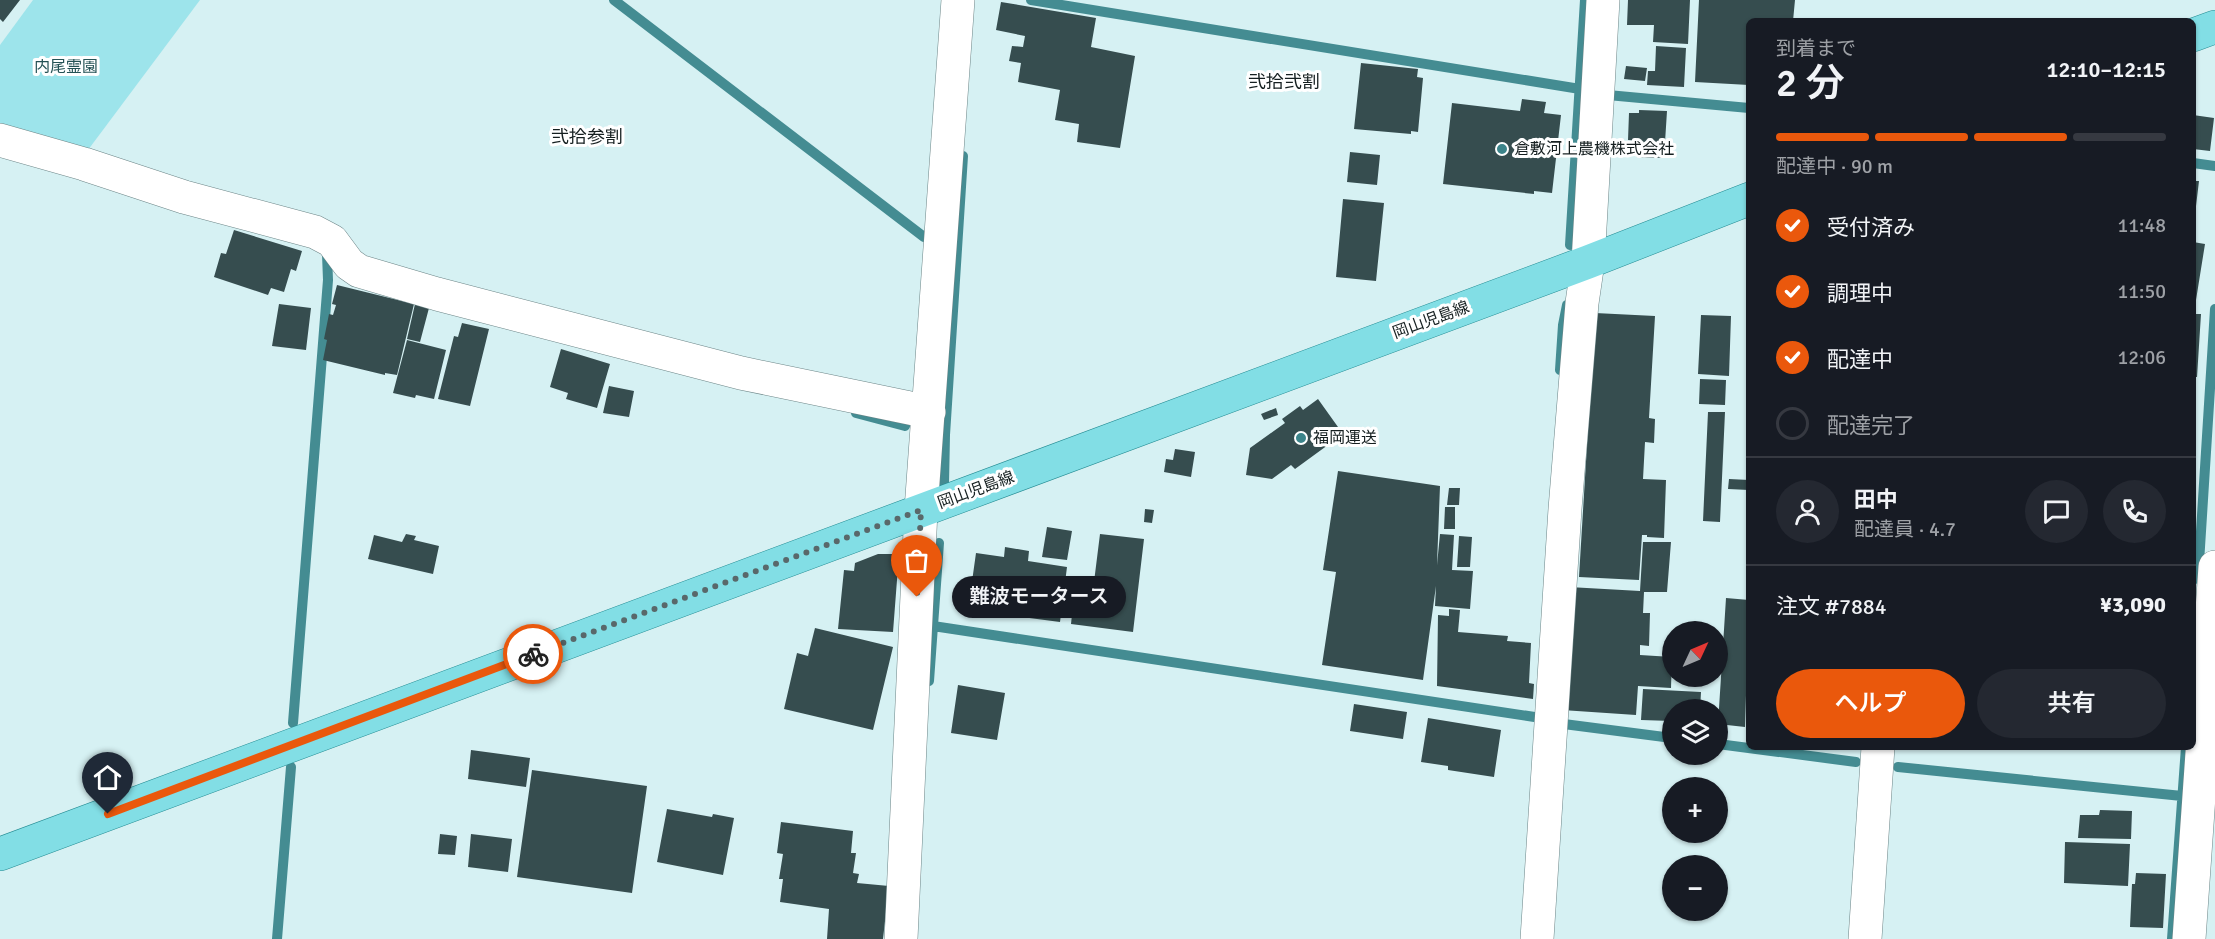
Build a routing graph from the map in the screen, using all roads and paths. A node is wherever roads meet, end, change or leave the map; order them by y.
1 (958, 0) edge
2 (1603, 0) edge
3 (2215, 27) edge
4 (2196, 34) edge
5 (0, 140) edge
6 (1746, 200) edge
7 (1588, 261) junction
8 (929, 412) junction
9 (921, 510) junction
10 (2215, 567) edge
11 (1878, 750) edge
12 (0, 854) edge
13 (901, 939) edge
14 (1538, 939) edge
15 (1865, 939) edge
16 (2189, 939) edge

1 - 8 street
2 - 7 street
3 - 4 main road
5 - 8 street
6 - 7 main road, 岡山児島線
7 - 9 main road, 岡山児島線
7 - 14 street
8 - 9 street
9 - 12 main road, 岡山児島線
9 - 13 street
10 - 16 street
11 - 15 street

